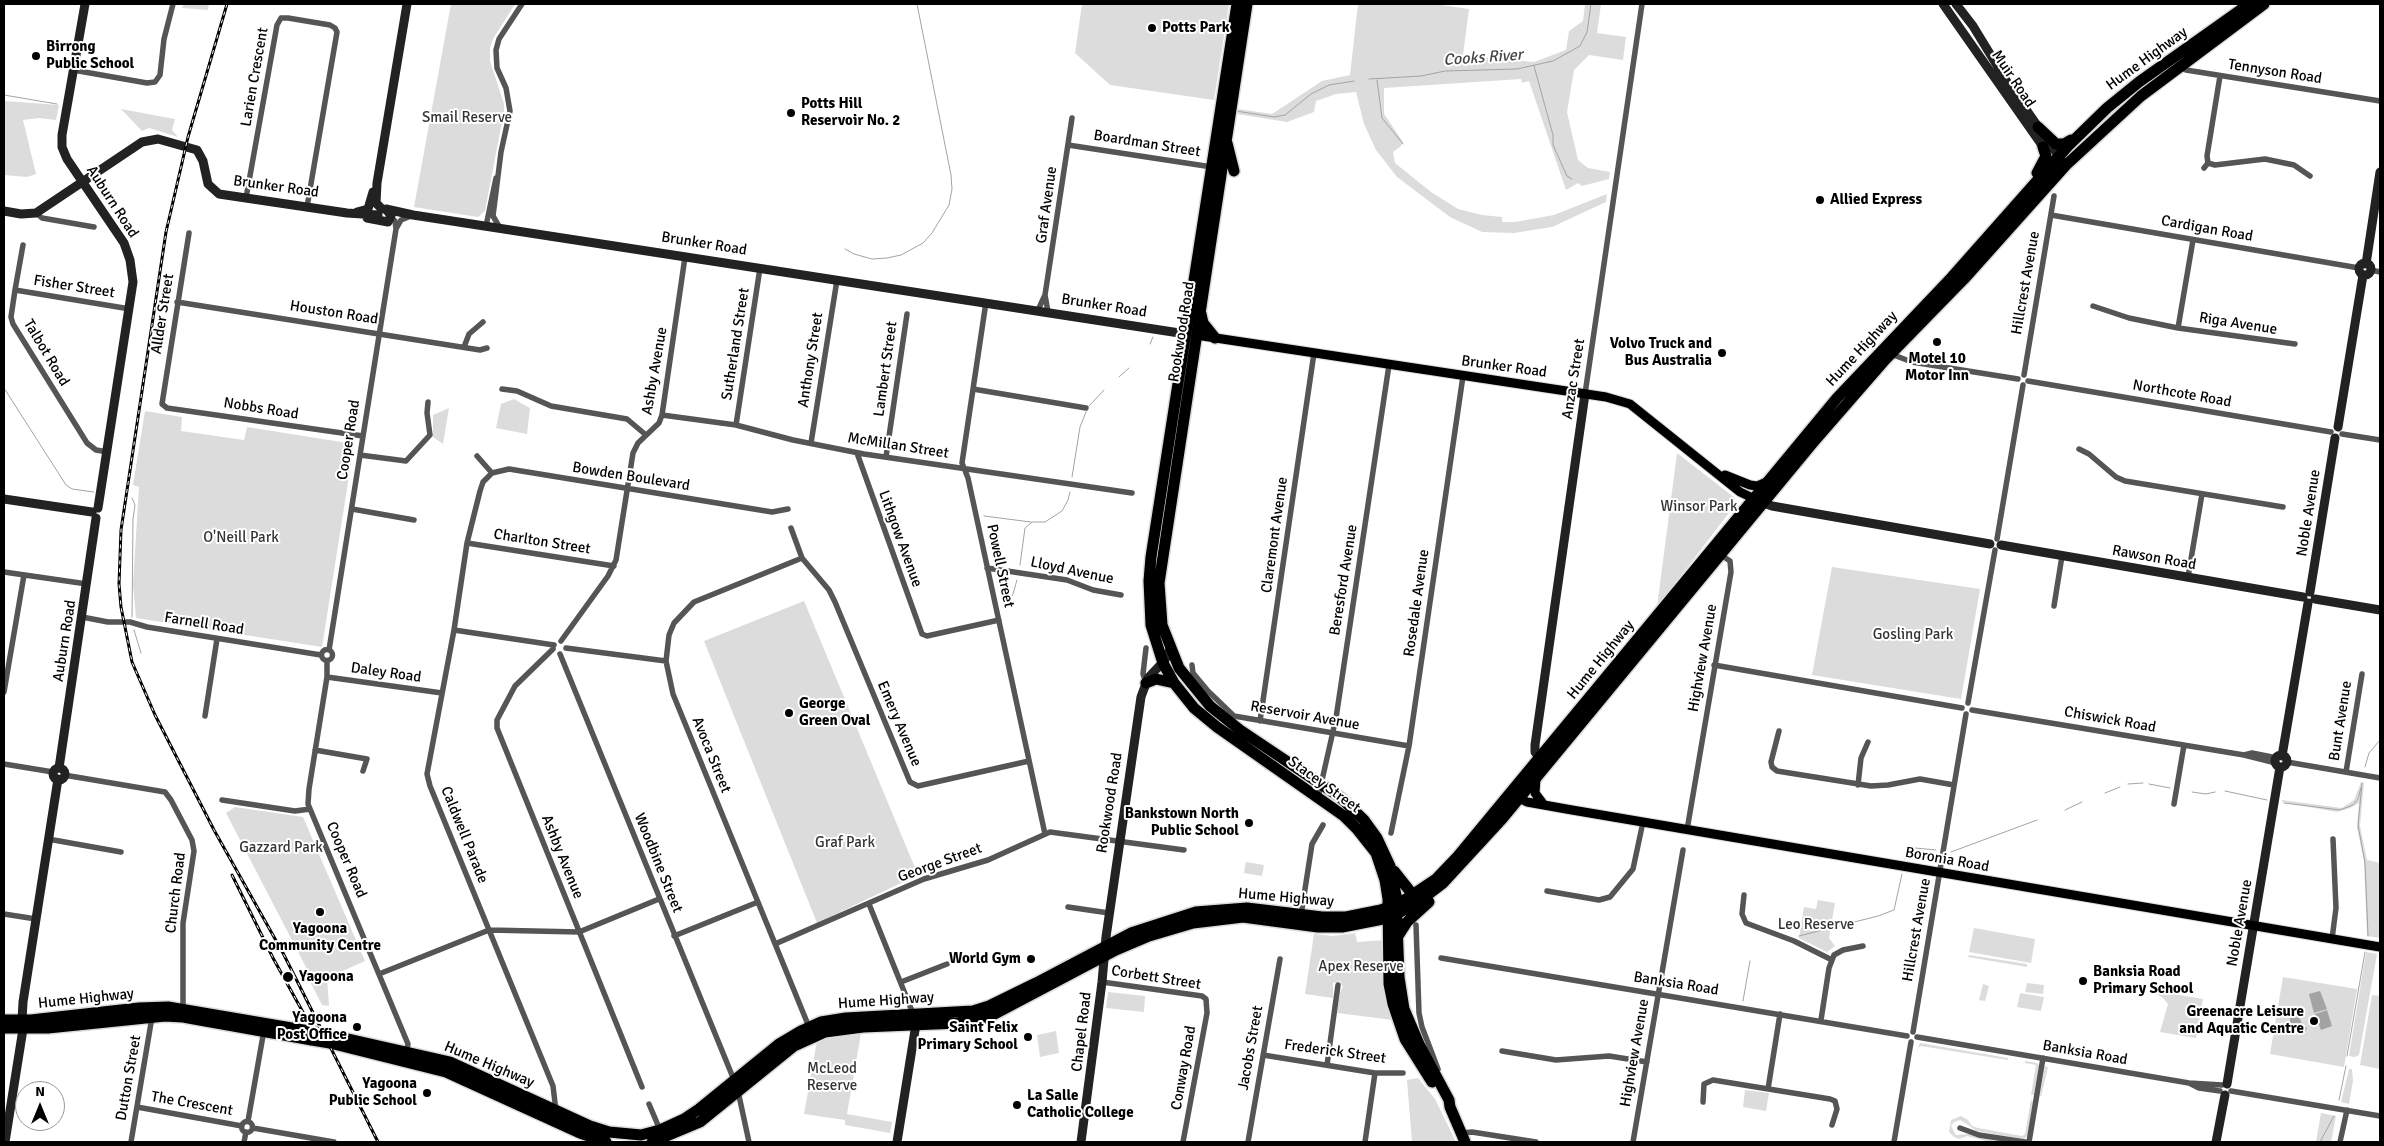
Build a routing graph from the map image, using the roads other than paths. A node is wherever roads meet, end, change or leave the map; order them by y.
1 (85, 4) edge
2 (173, 4) edge
3 (408, 4) edge
4 (522, 4) edge
5 (1237, 4) edge
6 (1247, 4) edge
7 (1642, 4) edge
8 (1943, 4) edge
9 (1956, 4) edge
10 (2249, 4) edge
11 (2264, 4) edge
12 (2180, 67) junction
13 (73, 70) junction
14 (2220, 76) junction
15 (2380, 102) edge
16 (1072, 118) dead end
17 (2038, 127) junction
18 (2082, 133) junction
19 (1226, 139) junction
20 (1068, 144) junction
21 (2043, 147) junction
22 (2060, 163) junction
23 (1216, 168) junction
24 (1234, 171) dead end
25 (2380, 172) edge
26 (497, 176) junction
27 (2310, 176) dead end
28 (84, 182) junction
29 (377, 183) junction
30 (2054, 196) dead end
31 (246, 198) junction
32 (308, 207) junction
33 (2014, 208) junction
34 (4, 211) edge
35 (36, 213) junction
36 (347, 213) junction
37 (410, 215) junction
38 (2050, 215) junction
39 (385, 216) junction
40 (486, 226) junction
41 (94, 227) dead end
42 (501, 228) junction
43 (395, 232) junction
44 (188, 233) dead end
45 (2193, 240) junction
46 (23, 245) dead end
47 (686, 257) junction
48 (760, 268) junction
49 (2368, 270) edge
50 (837, 280) junction
51 (15, 290) junction
52 (1045, 295) junction
53 (178, 302) junction
54 (986, 302) junction
55 (2093, 306) dead end
56 (130, 309) junction
57 (1038, 310) junction
58 (1200, 310) junction
59 (1048, 312) junction
60 (907, 314) dead end
61 (484, 322) dead end
62 (2178, 328) junction
63 (379, 332) junction
64 (1191, 335) junction
65 (1215, 338) junction
66 (2295, 344) dead end
67 (464, 347) junction
68 (487, 348) dead end
69 (1314, 353) junction
70 (1891, 354) junction
71 (1389, 365) junction
72 (2024, 375) junction
73 (1463, 376) junction
74 (2018, 379) junction
75 (2028, 381) junction
76 (2022, 385) junction
77 (973, 388) junction
78 (502, 389) dead end
79 (1585, 394) junction
80 (162, 398) joint
81 (428, 402) dead end
82 (1086, 408) dead end
83 (662, 415) junction
84 (736, 425) junction
85 (2337, 433) junction
86 (646, 435) junction
87 (363, 436) junction
88 (2380, 440) edge
89 (811, 443) junction
90 (2080, 449) dead end
91 (108, 452) junction
92 (857, 453) junction
93 (360, 455) junction
94 (477, 456) dead end
95 (886, 457) junction
96 (1707, 466) junction
97 (964, 469) junction
98 (492, 473) junction
99 (1769, 480) junction
100 (628, 489) junction
101 (1132, 493) dead end
102 (2202, 494) junction
103 (4, 499) edge
104 (1759, 501) junction
105 (2282, 507) dead end
106 (352, 509) junction
107 (788, 509) dead end
108 (95, 513) junction
109 (414, 520) dead end
110 (791, 528) dead end
111 (467, 543) junction
112 (1996, 544) junction
113 (2062, 556) junction
114 (802, 558) junction
115 (1726, 558) junction
116 (614, 566) junction
117 (987, 568) junction
118 (4, 572) edge
119 (24, 575) junction
120 (2188, 577) junction
121 (87, 584) junction
122 (1121, 595) dead end
123 (2309, 598) junction
124 (2054, 606) dead end
125 (2380, 610) edge
126 (82, 617) junction
127 (999, 620) junction
128 (454, 630) junction
129 (217, 639) junction
130 (561, 641) junction
131 (554, 647) junction
132 (566, 648) junction
133 (1146, 648) dead end
134 (1170, 649) junction
135 (329, 650) junction
136 (560, 654) junction
137 (322, 655) junction
138 (327, 661) junction
139 (666, 661) junction
140 (1163, 662) junction
141 (1192, 665) dead end
142 (1714, 665) junction
143 (2362, 674) dead end
144 (327, 677) junction
145 (1146, 683) junction
146 (1174, 683) junction
147 (4, 692) edge
148 (442, 694) junction
149 (1965, 706) junction
150 (1972, 710) junction
151 (1966, 714) junction
152 (205, 716) dead end
153 (1260, 721) junction
154 (1779, 731) dead end
155 (1333, 733) junction
156 (1868, 742) dead end
157 (2184, 745) junction
158 (1409, 746) junction
159 (315, 750) junction
160 (1540, 758) junction
161 (1029, 761) junction
162 (2280, 761) junction
163 (4, 764) edge
164 (1772, 767) junction
165 (1766, 769) dead end
166 (363, 771) dead end
167 (2346, 772) junction
168 (59, 774) junction
169 (2380, 778) edge
170 (1536, 779) junction
171 (1321, 784) junction
172 (1858, 784) junction
173 (1954, 785) junction
174 (1515, 796) junction
175 (1318, 798) junction
176 (222, 800) dead end
177 (2174, 804) dead end
178 (1544, 805) junction
179 (310, 810) junction
180 (1643, 822) junction
181 (1323, 825) dead end
182 (1687, 830) junction
183 (1390, 833) dead end
184 (1045, 834) junction
185 (48, 839) junction
186 (2333, 839) dead end
187 (1119, 841) junction
188 (1184, 850) dead end
189 (1682, 850) dead end
190 (120, 852) dead end
191 (1390, 866) junction
192 (1459, 867) junction
193 (1940, 872) junction
194 (1547, 891) dead end
195 (1412, 895) junction
196 (1744, 895) dead end
197 (659, 899) junction
198 (758, 902) junction
199 (869, 904) junction
200 (1068, 907) dead end
201 (1393, 911) junction
202 (1109, 913) junction
203 (4, 914) edge
204 (36, 919) junction
205 (1300, 920) junction
206 (1744, 920) junction
207 (1416, 925) dead end
208 (2253, 925) junction
209 (1738, 926) dead end
210 (489, 930) junction
211 (579, 932) junction
212 (674, 936) junction
213 (1398, 936) junction
214 (2332, 938) junction
215 (775, 944) junction
216 (1863, 946) dead end
217 (2380, 947) edge
218 (1105, 950) junction
219 (1442, 958) dead end
220 (1280, 959) dead end
221 (1832, 960) junction
222 (947, 964) dead end
223 (379, 974) junction
224 (901, 982) junction
225 (1102, 982) junction
226 (1338, 985) dead end
227 (1658, 994) junction
228 (1206, 999) joint
229 (183, 1013) junction
230 (1780, 1014) junction
231 (152, 1017) junction
232 (915, 1019) junction
233 (4, 1020) edge
234 (1821, 1020) junction
235 (23, 1024) junction
236 (265, 1027) junction
237 (808, 1027) junction
238 (4, 1028) edge
239 (1913, 1032) junction
240 (1906, 1036) junction
241 (1917, 1037) junction
242 (1911, 1042) junction
243 (1502, 1050) dead end
244 (1263, 1055) junction
245 (406, 1056) junction
246 (2043, 1058) junction
247 (1647, 1062) junction
248 (1327, 1065) junction
249 (1403, 1072) dead end
250 (1375, 1074) junction
251 (736, 1086) junction
252 (642, 1088) dead end
253 (1768, 1089) junction
254 (2225, 1089) junction
255 (1448, 1101) junction
256 (1703, 1102) dead end
257 (649, 1104) dead end
258 (137, 1107) junction
259 (2347, 1110) junction
260 (556, 1111) junction
261 (2380, 1116) edge
262 (248, 1122) junction
263 (1832, 1125) dead end
264 (242, 1126) junction
265 (253, 1128) junction
266 (1960, 1128) dead end
267 (660, 1130) junction
268 (246, 1132) junction
269 (1464, 1138) edge
270 (607, 1139) edge
271 (5, 1142) edge
272 (131, 1142) edge
273 (244, 1142) edge
274 (334, 1142) edge
275 (652, 1142) edge
276 (749, 1142) edge
277 (897, 1142) edge
278 (1081, 1142) edge
279 (1183, 1142) edge
280 (1248, 1142) edge
281 (1365, 1142) edge
282 (1536, 1142) edge
283 (1633, 1142) edge
284 (1894, 1142) edge
285 (2025, 1142) edge
286 (2029, 1142) edge
287 (2216, 1142) edge
288 (2340, 1142) edge

1 - 13 main road, Auburn Road
2 - 13 street
3 - 29 main road
4 - 26 street
5 - 23 highway, Rookwood Road
6 - 19 highway, Rookwood Road
7 - 79 street, Anzac Street
8 - 21 main road, Muir Road
9 - 17 main road, Muir Road
10 - 18 highway, Hume Highway
11 - 12 highway, Hume Highway
12 - 14 street, Tennyson Road
12 - 22 highway, Hume Highway
13 - 28 main road, Auburn Road
14 - 15 street, Tennyson Road
14 - 27 street
16 - 20 street, Graf Avenue
17 - 18 highway
17 - 22 main road, Muir Road
18 - 22 highway, Hume Highway
19 - 23 highway, Rookwood Road
19 - 24 highway
20 - 23 street, Boardman Street
20 - 52 street, Graf Avenue
21 - 22 main road, Muir Road
21 - 33 highway
22 - 33 highway, Hume Highway
22 - 70 highway, Hume Highway
23 - 58 highway, Rookwood Road
23 - 64 highway, Rookwood Road
25 - 49 main road, Noble Avenue
26 - 40 street
26 - 42 street
28 - 31 main road, Brunker Road
28 - 35 main road
28 - 56 main road, Auburn Road
29 - 36 main road
29 - 39 main road
30 - 38 street, Hillcrest Avenue
31 - 32 main road, Brunker Road
31 - 32 street, Larien Crescent
32 - 36 main road, Brunker Road
33 - 99 highway, Hume Highway
34 - 35 main road
35 - 41 street
36 - 39 main road, Brunker Road
37 - 39 main road, Brunker Road
37 - 40 main road, Brunker Road
37 - 43 street
38 - 45 street, Cardigan Road
38 - 72 street, Hillcrest Avenue
39 - 43 street
40 - 42 main road, Brunker Road
42 - 47 main road, Brunker Road
43 - 63 street, Cooper Road
44 - 53 street, Allder Street
45 - 49 street, Cardigan Road
45 - 62 street, Riga Avenue
46 - 51 street, Talbot Road
47 - 48 main road, Brunker Road
47 - 83 street, Ashby Avenue
48 - 50 main road, Brunker Road
48 - 84 street, Sutherland Street
49 - 85 main road, Noble Avenue
50 - 54 main road, Brunker Road
50 - 89 street, Anthony Street
51 - 56 street, Fisher Street
51 - 91 street, Talbot Road
52 - 57 street, Graf Avenue
52 - 59 street, Graf Avenue
53 - 63 street, Houston Road
53 - 80 street, Allder Street
54 - 57 main road, Brunker Road
54 - 77 street, Powell Street
55 - 62 street, Riga Avenue
56 - 91 main road, Auburn Road
57 - 59 main road, Brunker Road
58 - 64 highway, Rookwood Road
58 - 65 highway
59 - 64 main road, Brunker Road
60 - 95 street, Lambert Street
61 - 67 street
62 - 66 street, Riga Avenue
63 - 67 street, Houston Road
63 - 87 street, Cooper Road
64 - 65 main road, Brunker Road
64 - 134 highway, Rookwood Road
64 - 140 highway, Rookwood Road
65 - 69 main road, Brunker Road
67 - 68 street, Houston Road
69 - 71 main road, Brunker Road
69 - 153 street, Claremont Avenue
70 - 74 street
70 - 104 highway, Hume Highway
71 - 73 main road, Brunker Road
71 - 155 street, Beresford Avenue
72 - 74 street
72 - 75 street
73 - 79 main road, Brunker Road
73 - 158 street, Rosedale Avenue
74 - 76 street
75 - 76 street
75 - 85 street, Northcote Road
76 - 112 street
77 - 82 street
77 - 97 street, Powell Street
78 - 86 street
79 - 96 main road, Brunker Road
79 - 160 main road, Anzac Street
80 - 87 street, Nobbs Road
81 - 93 street
83 - 84 street, McMillan Street
83 - 86 street, Ashby Avenue
84 - 89 street, McMillan Street
85 - 88 street, Northcote Road
85 - 123 main road, Noble Avenue
86 - 100 street, Ashby Avenue
87 - 93 street, Cooper Road
89 - 92 street, McMillan Street
90 - 102 street
91 - 108 main road, Auburn Road
92 - 95 street, McMillan Street
92 - 127 street, Lithgow Avenue
93 - 106 street, Cooper Road
94 - 98 street
95 - 97 street, McMillan Street
96 - 99 main road
96 - 104 main road, Brunker Road
97 - 101 street, McMillan Street
97 - 117 street, Powell Street
98 - 100 street, Bowden Boulevard
98 - 111 street, Caldwell Parade
99 - 104 highway, Hume Highway
100 - 107 street, Bowden Boulevard
100 - 116 street, Ashby Avenue
102 - 105 street
102 - 120 street
103 - 108 main road
104 - 112 main road, Rawson Road
104 - 115 highway, Hume Highway
104 - 160 highway, Hume Highway
106 - 109 street
106 - 135 street, Cooper Road
108 - 121 main road, Auburn Road
110 - 114 street
111 - 116 street, Charlton Street
111 - 128 street, Caldwell Parade
112 - 113 main road, Rawson Road
112 - 149 street
113 - 120 main road, Rawson Road
113 - 124 street
114 - 139 street, Avoca Street
114 - 161 street, Emery Avenue
115 - 142 street, Highview Avenue
115 - 170 highway, Hume Highway
116 - 130 street, Ashby Avenue
117 - 122 street, Lloyd Avenue
117 - 127 street, Powell Street
118 - 119 street
119 - 121 street
119 - 147 street
120 - 123 main road, Rawson Road
121 - 126 main road, Auburn Road
123 - 125 main road, Rawson Road
123 - 162 main road, Noble Avenue
126 - 129 street, Farnell Road
126 - 168 main road, Auburn Road
127 - 161 street, Powell Street
128 - 131 street
128 - 148 street, Caldwell Parade
129 - 137 street, Farnell Road
129 - 152 street
130 - 131 street, Ashby Avenue
130 - 132 street
131 - 136 street
131 - 211 street, Ashby Avenue
132 - 136 street
132 - 139 street
133 - 145 street
134 - 140 main road, Rookwood Road
134 - 171 highway, Stacey Street
135 - 137 street
135 - 138 street
136 - 197 street, Woodbine Street
137 - 138 street
138 - 144 street, Cooper Road
139 - 198 street, Avoca Street
140 - 145 main road, Rookwood Road
140 - 146 highway, Stacey Street
141 - 153 street, Reservoir Avenue
142 - 149 street
142 - 182 street, Highview Avenue
143 - 167 street, Bunt Avenue
144 - 148 street, Daley Road
144 - 159 street, Cooper Road
145 - 146 highway
145 - 187 main road, Rookwood Road
146 - 175 highway, Stacey Street
148 - 210 street, Caldwell Parade
149 - 150 street
149 - 151 street
150 - 151 street
150 - 157 street, Chiswick Road
151 - 173 street, Hillcrest Avenue
153 - 155 street, Reservoir Avenue
154 - 164 street
155 - 158 street, Reservoir Avenue
155 - 171 street, Beresford Avenue
156 - 172 street
157 - 162 street, Chiswick Road
157 - 177 street
158 - 183 street, Rosedale Avenue
159 - 166 street
159 - 179 street, Cooper Road
160 - 174 highway, Hume Highway
161 - 184 street, Powell Street
162 - 167 street, Chiswick Road
162 - 208 main road, Noble Avenue
163 - 168 street, Church Road
164 - 165 street
164 - 172 street
167 - 169 street, Chiswick Road
168 - 185 main road, Auburn Road
168 - 229 street, Church Road
170 - 174 highway, Hume Highway
170 - 178 main road
171 - 175 street, Beresford Avenue
171 - 191 highway, Stacey Street
172 - 173 street
173 - 193 street, Hillcrest Avenue
174 - 178 main road, Boronia Road
174 - 192 highway, Hume Highway
174 - 195 highway, Hume Highway
175 - 201 highway, Stacey Street
176 - 179 street
178 - 180 main road, Boronia Road
179 - 223 street, Cooper Road
180 - 182 main road, Boronia Road
180 - 194 street
181 - 205 street
182 - 193 main road, Boronia Road
184 - 187 street, George Street
184 - 199 street, George Street
185 - 190 street
185 - 204 main road, Auburn Road
186 - 214 street
187 - 188 street, George Street
187 - 202 main road, Rookwood Road
189 - 227 street, Highview Avenue
191 - 195 highway
191 - 201 highway, Stacey Street
192 - 201 highway, Hume Highway
192 - 213 highway
193 - 208 main road, Boronia Road
193 - 239 street, Hillcrest Avenue
195 - 201 highway, Hume Highway
196 - 206 street
197 - 211 street
197 - 212 street, Woodbine Street
198 - 212 street
198 - 215 street, Avoca Street
199 - 215 street, George Street
199 - 224 street
200 - 202 street
201 - 205 highway, Hume Highway
201 - 213 highway, Stacey Street
201 - 255 highway, Stacey Street
202 - 218 main road, Rookwood Road
203 - 204 street
204 - 235 main road, Auburn Road
205 - 218 highway, Hume Highway
206 - 209 street
206 - 221 street
207 - 255 street, Stacey Street
208 - 214 main road, Boronia Road
208 - 254 main road, Noble Avenue
210 - 211 street
210 - 223 street
210 - 260 street, Caldwell Parade
211 - 252 street, Ashby Avenue
212 - 251 street, Woodbine Street
213 - 255 highway, Stacey Street
214 - 217 main road, Boronia Road
215 - 237 street, Avoca Street
216 - 221 street
218 - 225 main road, Chapel Road
218 - 232 highway, Hume Highway
219 - 227 street, Banksia Road
220 - 244 street, Jacobs Street
221 - 234 street
222 - 224 street
223 - 245 street, Cooper Road
224 - 232 street
225 - 228 street, Corbett Street
225 - 278 main road, Chapel Road
226 - 248 street
227 - 230 street, Banksia Road
227 - 247 street, Highview Avenue
228 - 279 street, Conway Road
229 - 231 highway, Hume Highway
229 - 235 highway, Hume Highway
229 - 236 highway, Hume Highway
230 - 234 street, Banksia Road
230 - 253 street
231 - 235 highway, Hume Highway
231 - 258 street, Dutton Street
232 - 237 highway, Hume Highway
232 - 251 highway, Hume Highway
232 - 277 main road
233 - 235 highway, Hume Highway
234 - 240 street, Banksia Road
235 - 238 highway, Hume Highway
235 - 271 main road, Auburn Road
236 - 245 highway, Hume Highway, bridge
236 - 262 street
237 - 251 highway, Hume Highway
239 - 240 street
239 - 241 street
240 - 242 street
241 - 242 street
241 - 246 street, Banksia Road
242 - 284 street
243 - 247 street
244 - 248 street, Frederick Street
244 - 280 street, Jacobs Street
245 - 260 highway, Hume Highway
245 - 270 highway, Hume Highway
246 - 254 street, Banksia Road
246 - 286 street
247 - 283 street, Highview Avenue
248 - 250 street, Frederick Street
249 - 250 street, Frederick Street
250 - 281 street
251 - 267 highway, Hume Highway
251 - 275 highway, Hume Highway
251 - 276 street, Woodbine Street
253 - 256 street
253 - 263 street
254 - 259 street, Banksia Road
254 - 287 main road, Noble Avenue
255 - 269 highway, Stacey Street
257 - 267 street
258 - 264 street, The Crescent
258 - 272 street, Dutton Street
259 - 261 street, Banksia Road
259 - 288 street
260 - 270 highway, Hume Highway
262 - 264 street
262 - 265 street
264 - 268 street
265 - 268 street
265 - 274 street
266 - 285 street
267 - 270 highway, Hume Highway
268 - 273 street
269 - 282 street

